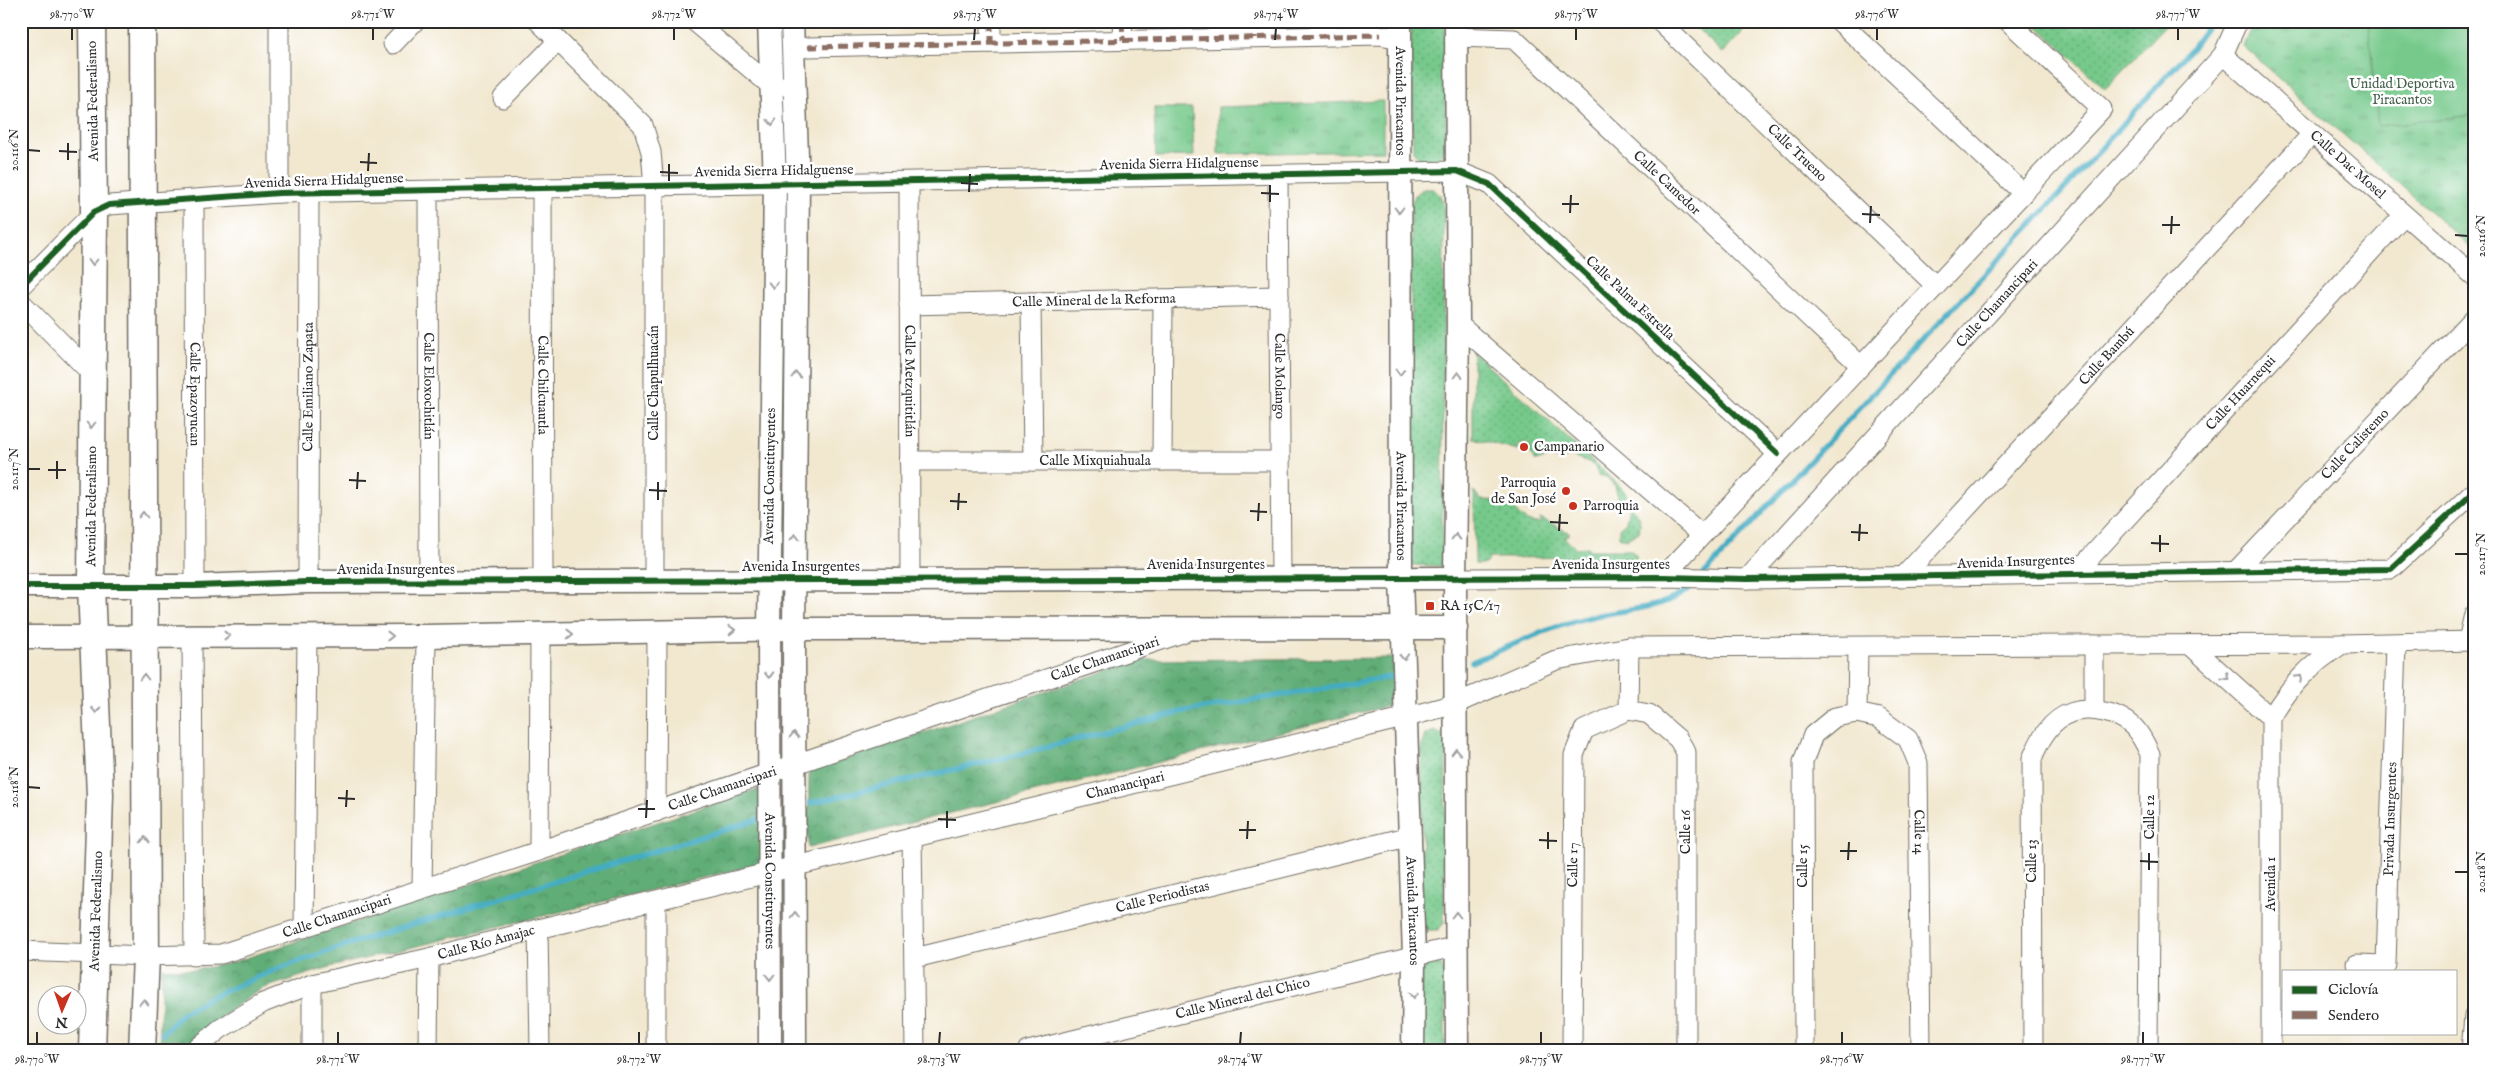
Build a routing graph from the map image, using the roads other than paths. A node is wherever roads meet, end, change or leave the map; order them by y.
1 (92, 21) edge
2 (142, 21) edge
3 (278, 21) edge
4 (415, 21) edge
5 (538, 21) edge
6 (694, 21) edge
7 (769, 21) edge
8 (792, 21) edge
9 (991, 21) edge
10 (1122, 21) edge
11 (1659, 21) edge
12 (1839, 21) edge
13 (2008, 21) edge
14 (2238, 21) edge
15 (1456, 29) edge
16 (1255, 30) edge
17 (1400, 30) edge
18 (1123, 40) junction
19 (558, 41) junction
20 (991, 43) junction
21 (393, 44) dead end
22 (793, 50) junction
23 (2223, 55) junction
24 (770, 85) junction
25 (795, 88) junction
26 (503, 98) dead end
27 (2312, 134) junction
28 (1458, 171) junction
29 (1399, 174) junction
30 (1278, 175) junction
31 (774, 182) junction
32 (798, 182) junction
33 (909, 182) junction
34 (654, 186) junction
35 (542, 189) junction
36 (428, 191) junction
37 (279, 192) junction
38 (309, 192) junction
39 (2023, 193) junction
40 (194, 200) junction
41 (142, 202) junction
42 (94, 212) junction
43 (2404, 214) junction
44 (2474, 276) edge
45 (21, 286) edge
46 (1936, 286) junction
47 (1279, 296) junction
48 (1163, 299) junction
49 (21, 302) edge
50 (1031, 302) junction
51 (909, 305) junction
52 (2474, 318) edge
53 (1458, 324) junction
54 (1861, 366) junction
55 (91, 373) junction
56 (1778, 454) junction
57 (910, 461) junction
58 (1033, 461) junction
59 (1162, 461) junction
60 (1280, 461) junction
61 (2474, 492) edge
62 (1702, 535) junction
63 (2236, 571) junction
64 (2076, 573) junction
65 (1281, 578) junction
66 (1401, 578) junction
67 (1455, 578) junction
68 (1669, 578) junction
69 (1902, 578) junction
70 (910, 579) junction
71 (769, 580) junction
72 (795, 580) junction
73 (1739, 580) junction
74 (654, 581) junction
75 (308, 582) junction
76 (429, 582) junction
77 (543, 582) junction
78 (21, 586) edge
79 (143, 586) junction
80 (196, 586) junction
81 (91, 587) junction
82 (2474, 614) edge
83 (1198, 627) junction
84 (1402, 628) junction
85 (1456, 628) junction
86 (768, 629) junction
87 (794, 629) junction
88 (657, 632) junction
89 (540, 634) junction
90 (144, 636) junction
91 (192, 636) junction
92 (306, 636) junction
93 (426, 636) junction
94 (21, 637) edge
95 (94, 637) junction
96 (2471, 641) edge
97 (2342, 644) junction
98 (2396, 644) junction
99 (2094, 645) junction
100 (2190, 645) junction
101 (1629, 647) junction
102 (1858, 647) junction
103 (1455, 704) junction
104 (1628, 710) junction
105 (2094, 710) junction
106 (1857, 713) junction
107 (1406, 717) junction
108 (2271, 718) junction
109 (794, 765) junction
110 (770, 774) junction
111 (656, 812) junction
112 (1411, 836) junction
113 (912, 837) junction
114 (539, 851) junction
115 (794, 867) junction
116 (771, 872) junction
117 (422, 889) junction
118 (656, 901) junction
119 (304, 928) junction
120 (538, 929) junction
121 (1456, 946) junction
122 (22, 954) edge
123 (96, 954) junction
124 (146, 956) junction
125 (194, 956) junction
126 (1414, 956) junction
127 (429, 958) junction
128 (915, 958) junction
129 (2356, 964) dead end
130 (312, 984) junction
131 (2474, 1016) edge
132 (92, 1051) edge
133 (142, 1051) edge
134 (194, 1051) edge
135 (312, 1051) edge
136 (428, 1051) edge
137 (540, 1051) edge
138 (656, 1051) edge
139 (770, 1051) edge
140 (795, 1051) edge
141 (915, 1051) edge
142 (1028, 1051) edge
143 (1413, 1051) edge
144 (1457, 1051) edge
145 (1572, 1051) edge
146 (1686, 1051) edge
147 (1804, 1051) edge
148 (1921, 1051) edge
149 (2033, 1051) edge
150 (2148, 1051) edge
151 (2271, 1051) edge
152 (2471, 1051) edge

1 - 42 main road, Avenida Federalismo
2 - 41 main road
3 - 37 street
4 - 21 street
5 - 19 street, Calle Chapulhuacán
6 - 24 street
7 - 24 street, Avenida Constituyentes
8 - 22 street, Avenida Constituyentes
9 - 20 street
10 - 18 street
11 - 46 street, Calle Trueno
12 - 39 street
13 - 39 street
14 - 23 street, Calle Chamancipari
15 - 28 street
15 - 54 street, Calle Camedor
16 - 17 street
16 - 18 street
17 - 29 street, Avenida Piracantos
18 - 20 street
19 - 26 street
19 - 34 street, Calle Chapulhuacán
20 - 22 street
22 - 25 street, Avenida Constituyentes
23 - 27 street, Calle Dac Mosel
23 - 73 street, Calle Chamancipari
24 - 25 street
24 -> 31 street, Avenida Constituyentes
25 - 32 street, Avenida Constituyentes
27 - 43 street, Calle Dac Mosel
27 - 69 street, Calle Bambú
28 - 29 street, Avenida Sierra Hidalguense
28 - 53 street
28 - 56 street, Calle Palma Estrella
29 - 30 street, Avenida Sierra Hidalguense
29 -> 66 street, Avenida Piracantos
30 - 33 street, Avenida Sierra Hidalguense
30 - 47 street, Calle Molango
31 - 32 street, Avenida Sierra Hidalguense
31 - 34 street, Avenida Sierra Hidalguense
31 -> 71 street, Avenida Constituyentes
32 - 33 street, Avenida Sierra Hidalguense
72 -> 32 street, Avenida Constituyentes
33 - 51 street, Calle Metzquititlán
34 - 35 street, Avenida Sierra Hidalguense
34 - 74 street, Calle Chapulhuacán
35 - 36 street, Avenida Sierra Hidalguense
35 - 77 street, Calle Chilcuautla
36 - 38 street, Avenida Sierra Hidalguense
36 - 76 street, Calle Eloxochitlán
37 - 38 street, Avenida Sierra Hidalguense
37 - 40 street, Avenida Sierra Hidalguense
38 - 75 street, Calle Emiliano Zapata
39 - 46 street
40 - 41 street, Avenida Sierra Hidalguense
40 - 80 street, Calle Epazoyucan
41 - 42 street, Avenida Sierra Hidalguense
79 -> 41 main road
42 - 45 street
42 -> 55 main road, Avenida Federalismo
43 - 44 street, Calle Dac Mosel
43 - 64 street, Calle Huarnequi
46 - 54 street
47 - 48 street, Calle Mineral de la Reforma
47 - 60 street, Calle Molango
48 - 50 street, Calle Mineral de la Reforma
48 - 59 street
49 - 55 street
50 - 51 street, Calle Mineral de la Reforma
50 - 58 street
51 - 57 street, Calle Metzquititlán
52 - 63 street, Calle Calistemo
53 - 62 street
67 -> 53 street
54 - 56 street
55 -> 81 main road, Avenida Federalismo
56 - 62 street
57 - 58 street, Calle Mixquiahuala
57 - 70 street, Calle Metzquititlán
58 - 59 street, Calle Mixquiahuala
59 - 60 street, Calle Mixquiahuala
60 - 65 street, Calle Molango
61 - 63 street, Avenida Insurgentes
62 - 68 street
63 - 64 street, Avenida Insurgentes
64 - 69 street, Avenida Insurgentes
65 - 66 street, Avenida Insurgentes
65 - 70 street, Avenida Insurgentes
66 - 67 street, Avenida Insurgentes
66 - 84 street, Avenida Piracantos
67 - 68 street, Avenida Insurgentes
67 - 85 street
68 - 73 street, Avenida Insurgentes
69 - 73 street, Avenida Insurgentes
70 - 72 street, Avenida Insurgentes
71 - 72 street, Avenida Insurgentes
71 - 74 street, Avenida Insurgentes
71 - 86 street, Avenida Constituyentes
72 - 87 street, Avenida Constituyentes
74 - 77 street, Avenida Insurgentes
75 - 76 street, Avenida Insurgentes
75 - 80 street, Avenida Insurgentes
76 - 77 street, Avenida Insurgentes
78 - 81 street, Avenida Insurgentes
79 - 80 street, Avenida Insurgentes
79 - 81 street, Avenida Insurgentes
79 - 90 main road
81 - 95 main road, Avenida Federalismo
82 - 96 street
83 - 84 street
83 - 87 street
83 - 109 street, Calle Chamancipari
84 - 85 street
84 -> 107 street, Avenida Piracantos
85 - 103 street
86 - 87 street
88 -> 86 street
86 -> 110 street, Avenida Constituyentes
109 -> 87 street, Avenida Constituyentes
89 -> 88 street
88 - 111 street
89 - 93 street
89 - 114 street
90 - 91 street
90 - 95 street
124 -> 90 main road
91 -> 92 street
91 - 125 street
92 -> 93 street
92 - 119 street
93 - 117 street
94 - 95 street
95 -> 123 main road, Avenida Federalismo
96 - 98 street
97 - 98 street
97 - 100 street
108 -> 97 street
98 - 129 street, Privada Insurgentes
99 - 100 street
99 - 102 street
99 - 105 street
100 -> 108 street
101 - 102 street
101 - 103 street
101 - 104 street
102 - 106 street
103 - 107 street, Chamancipari
121 -> 103 street
104 - 145 street, Calle 17
104 - 146 street, Calle 16
105 - 149 street, Calle 13
105 - 150 street, Calle 12
106 - 147 street, Calle 15
106 - 148 street, Calle 14
107 - 112 street, Avenida Piracantos
107 - 113 street, Chamancipari
108 - 151 street, Avenida 1
109 - 110 street, Calle Chamancipari
109 - 115 street, Avenida Constituyentes
110 - 111 street, Calle Chamancipari
110 - 116 street, Avenida Constituyentes
111 - 114 street, Calle Chamancipari
112 - 126 street, Avenida Piracantos
112 - 128 street, Calle Periodistas
113 - 115 street, Chamancipari
113 - 128 street
114 - 117 street, Calle Chamancipari
115 - 116 street, Calle Río Amajac
140 -> 115 street, Avenida Constituyentes
116 - 118 street, Calle Río Amajac
116 -> 139 street, Avenida Constituyentes
117 - 119 street, Calle Chamancipari
118 - 120 street, Calle Río Amajac
118 - 138 street
119 - 125 street, Calle Chamancipari
120 - 127 street, Calle Río Amajac
120 - 137 street
121 - 126 street, Calle Mineral del Chico
121 - 144 street
122 - 123 street, Calle Chamancipari
123 - 124 street, Calle Chamancipari
123 - 132 main road, Avenida Federalismo
124 - 125 street, Calle Chamancipari
133 -> 124 main road
126 - 142 street, Calle Mineral del Chico
126 -> 143 street, Avenida Piracantos
127 - 130 street, Calle Río Amajac
127 - 136 street
128 - 141 street
130 - 134 street, Calle Río Amajac
130 - 135 street
131 - 152 street

